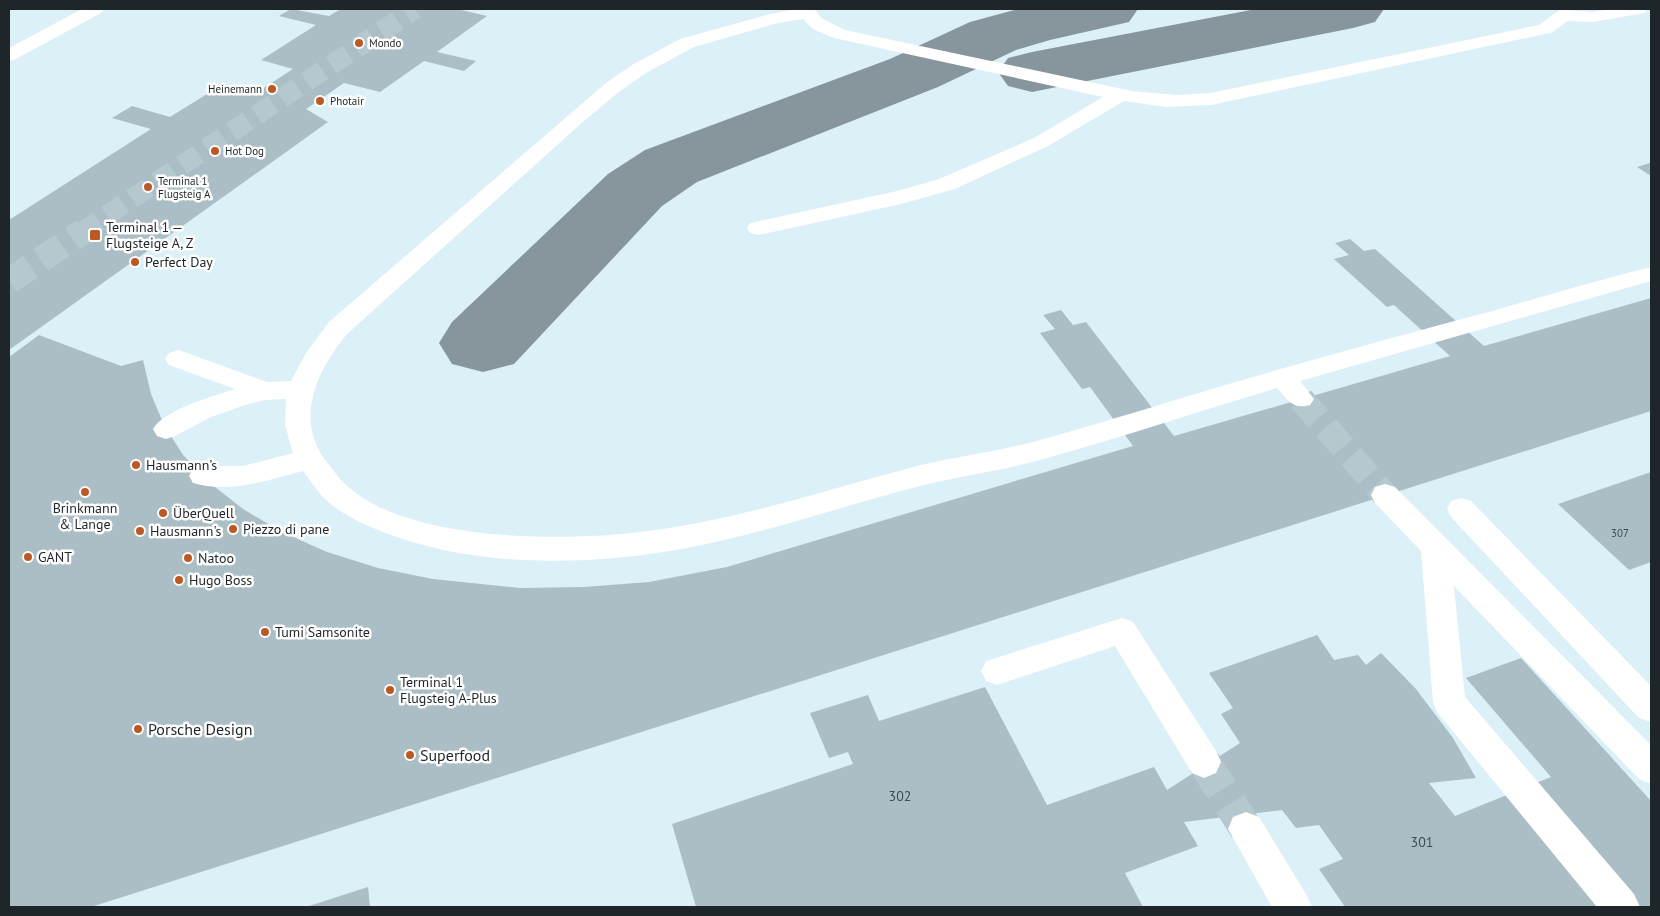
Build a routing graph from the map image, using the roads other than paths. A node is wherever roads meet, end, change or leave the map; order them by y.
1 (95, 9) edge
2 (1639, 9) edge
3 (1540, 10) edge
4 (807, 11) edge
5 (1564, 15) junction
6 (9, 55) edge
7 (1120, 95) junction
8 (758, 228) dead end
9 (1651, 274) edge
10 (178, 359) dead end
11 (1283, 378) junction
12 (300, 390) junction
13 (265, 391) junction
14 (1301, 399) tunnel mouth
15 (166, 429) dead end
16 (310, 458) junction
17 (203, 476) dead end
18 (1384, 495) tunnel mouth
19 (1461, 509) dead end
20 (1436, 549) junction
21 (997, 671) dead end
22 (1651, 708) edge
23 (1204, 762) tunnel mouth
24 (1651, 768) edge
25 (1246, 829) tunnel mouth
26 (1293, 907) edge
27 (1621, 907) edge

1 - 6 lane
2 - 5 lane
3 - 5 lane
4 - 7 lane
4 - 12 lane
5 - 7 lane
7 - 8 lane
9 - 11 lane
10 - 13 lane
11 - 14 lane
11 - 16 lane
12 - 13 lane
12 - 16 lane
13 - 15 lane
16 - 17 lane
18 - 20 lane
19 - 22 lane
20 - 24 lane
20 - 27 lane
21 - 23 lane
25 - 26 lane

